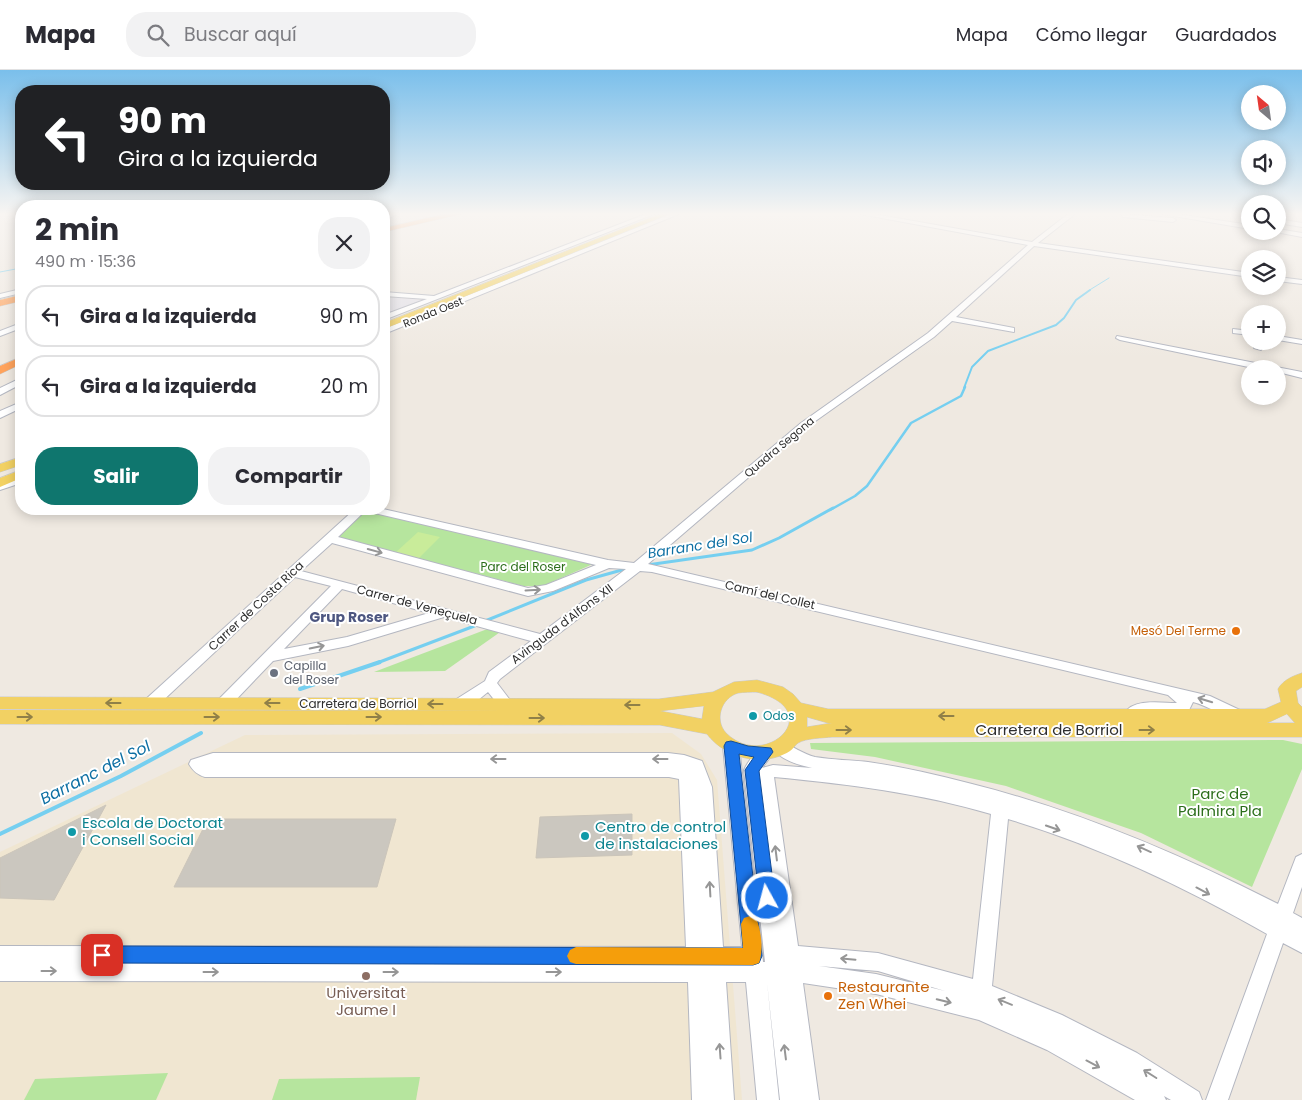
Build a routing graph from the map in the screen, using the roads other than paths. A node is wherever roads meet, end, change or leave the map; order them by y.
1 (527, 262) edge
2 (537, 262) edge
3 (545, 262) edge
4 (557, 262) edge
5 (1013, 262) edge
6 (1159, 262) edge
7 (1241, 274) edge
8 (1286, 280) edge
9 (1302, 282) edge
10 (15, 293) edge
11 (390, 295) edge
12 (0, 296) edge
13 (15, 299) edge
14 (423, 300) junction
15 (0, 303) edge
16 (390, 315) edge
17 (950, 318) junction
18 (390, 320) edge
19 (390, 324) edge
20 (15, 328) edge
21 (390, 330) edge
22 (1011, 330) dead end
23 (1236, 331) dead end
24 (1241, 332) edge
25 (0, 334) edge
26 (1120, 338) dead end
27 (1286, 339) edge
28 (1302, 342) edge
29 (15, 355) edge
30 (0, 362) edge
31 (15, 363) edge
32 (1241, 363) edge
33 (0, 370) edge
34 (1286, 372) edge
35 (1302, 375) edge
36 (15, 384) edge
37 (0, 392) edge
38 (15, 408) edge
39 (0, 415) edge
40 (15, 463) edge
41 (0, 468) edge
42 (15, 477) edge
43 (15, 481) edge
44 (0, 483) edge
45 (0, 487) edge
46 (390, 514) edge
47 (354, 515) edge
48 (328, 538) junction
49 (608, 564) junction
50 (638, 566) junction
51 (292, 572) junction
52 (340, 584) junction
53 (432, 609) junction
54 (446, 612) junction
55 (419, 619) junction
56 (541, 639) junction
57 (269, 657) junction
58 (1302, 679) edge
59 (490, 684) junction
60 (1168, 690) junction
61 (716, 698) junction
62 (0, 703) edge
63 (151, 703) junction
64 (224, 703) junction
65 (460, 704) junction
66 (506, 704) junction
67 (1290, 705) junction
68 (796, 708) junction
69 (1128, 716) junction
70 (1239, 716) junction
71 (0, 717) edge
72 (1302, 719) edge
73 (712, 728) junction
74 (1302, 730) edge
75 (796, 736) junction
76 (731, 746) junction
77 (773, 750) junction
78 (1001, 804) junction
79 (1302, 862) edge
80 (1280, 923) junction
81 (1302, 928) edge
82 (1302, 944) edge
83 (0, 955) edge
84 (782, 963) junction
85 (706, 964) junction
86 (754, 964) junction
87 (0, 971) edge
88 (981, 1001) junction
89 (703, 1100) edge
90 (723, 1100) edge
91 (768, 1100) edge
92 (791, 1100) edge
93 (808, 1100) edge
94 (1155, 1100) edge
95 (1191, 1100) edge
96 (1218, 1100) edge

1 - 14 street, Ronda Oest
2 - 18 main road, Ronda Oest
3 - 19 main road, Ronda Oest
4 - 21 street, Ronda Oest
5 - 17 street, Quadra Segona
6 - 7 street
8 - 9 street
10 - 12 street
11 - 14 street
13 - 15 highway
14 - 16 street, Ronda Oest
17 - 22 street
17 - 50 street, Quadra Segona
20 - 25 street
23 - 24 street
26 - 32 street
27 - 28 street
29 - 30 highway
31 - 33 highway
34 - 35 street
36 - 37 street
38 - 39 street
40 - 41 main road
42 - 44 main road
43 - 45 street
46 - 49 street, Camí del Collet
47 - 48 street, Carrer de Costa Rica
48 -> 49 street
48 - 51 street, Carrer de Costa Rica
49 - 50 street, Camí del Collet
50 - 56 street, Avinguda d'Alfons XII
50 - 60 street, Camí del Collet
51 - 52 street, Carrer de Veneçuela
51 - 63 street, Carrer de Costa Rica
52 - 53 street, Carrer de Veneçuela
52 - 57 street
53 - 54 street, Carrer de Veneçuela
53 - 55 street
54 - 55 street
54 - 56 street, Carrer de Veneçuela
57 -> 55 street
56 - 59 street, Avinguda d'Alfons XII
57 - 64 street
58 - 67 main road
59 - 65 street, Avinguda d'Alfons XII
59 - 66 street
60 - 69 street, Camí del Collet
70 -> 60 street, Camí del Collet
61 -> 66 main road, Carretera de Borriol
61 - 68 main road
61 - 73 main road
63 -> 62 main road, Carretera de Borriol
63 - 64 main road, Carretera de Borriol
65 -> 64 main road, Carretera de Borriol
65 - 66 main road, Carretera de Borriol
67 - 70 main road, Carretera de Borriol
67 - 72 main road
69 -> 68 main road, Carretera de Borriol
68 - 75 main road
69 - 70 main road, Carretera de Borriol
71 -> 73 main road, Carretera de Borriol
73 - 76 main road
75 -> 74 main road, Carretera de Borriol
75 - 77 main road
76 - 77 main road
76 - 86 street
77 - 78 street
77 - 84 street
78 - 80 street
84 -> 78 street
78 - 88 street
79 - 80 street
80 - 81 street
80 - 82 street
80 - 96 street
83 - 85 street
84 - 86 street
84 - 88 street
92 -> 84 street
84 - 93 street
85 -> 85 street
85 - 86 street
87 -> 85 street
85 - 89 street
90 -> 85 street
86 - 91 street
88 -> 94 street
95 -> 88 street

